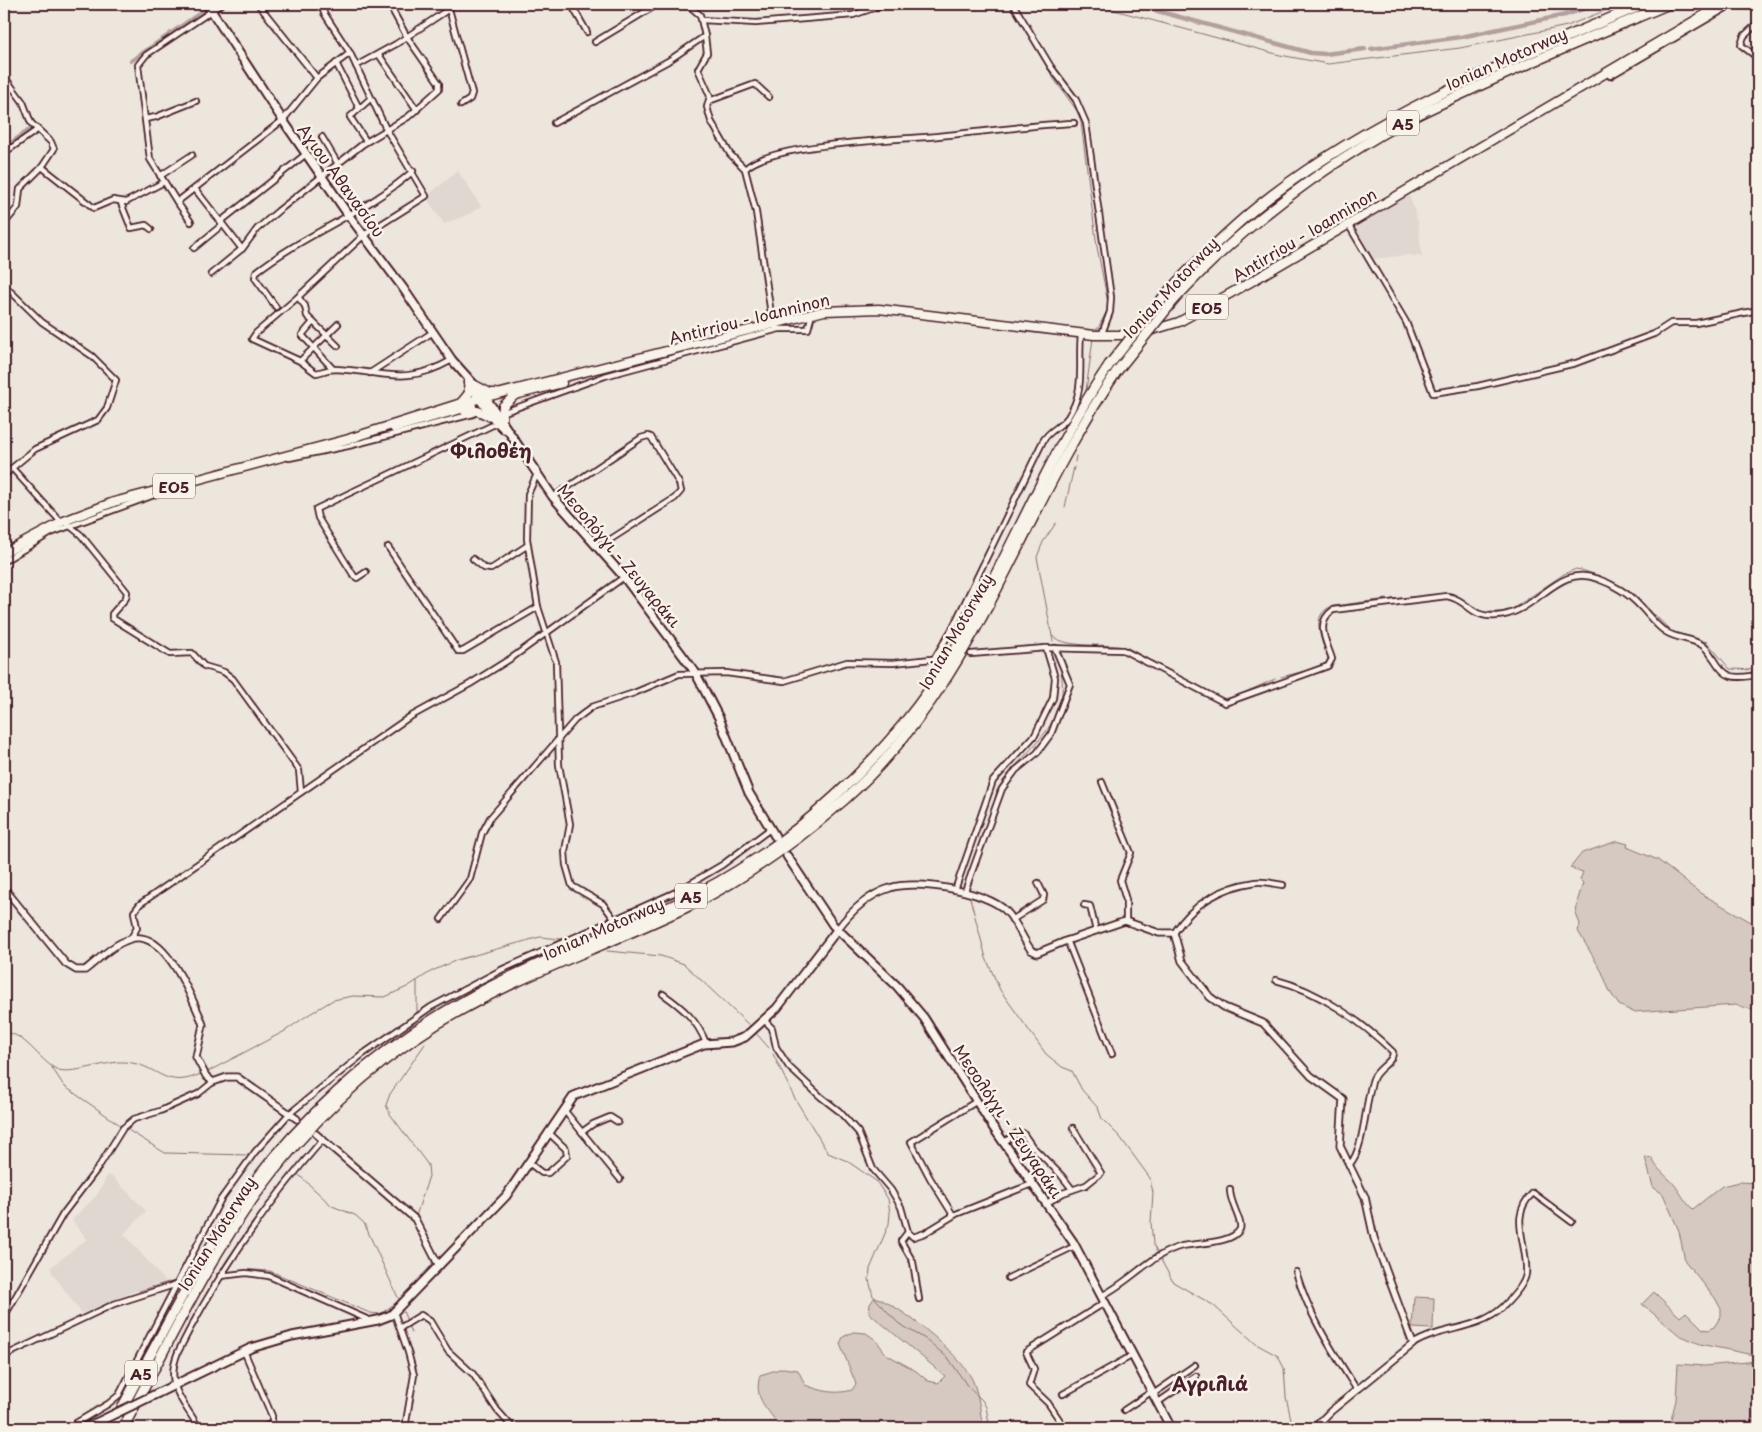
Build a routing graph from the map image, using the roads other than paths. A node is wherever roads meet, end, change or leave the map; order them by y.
1 (222, 4) edge
2 (258, 4) edge
3 (321, 4) edge
4 (389, 4) edge
5 (571, 4) edge
6 (658, 4) edge
7 (687, 4) edge
8 (885, 4) edge
9 (1013, 4) edge
10 (1644, 4) edge
11 (1669, 4) edge
12 (1723, 4) edge
13 (1733, 4) edge
14 (208, 6) edge
15 (449, 6) edge
16 (702, 20) junction
17 (1758, 23) edge
18 (587, 32) dead end
19 (706, 36) junction
20 (407, 37) junction
21 (595, 42) dead end
22 (350, 53) junction
23 (378, 55) junction
24 (1758, 58) edge
25 (336, 62) junction
26 (356, 66) junction
27 (1608, 71) junction
28 (4, 76) edge
29 (317, 78) junction
30 (9, 84) junction
31 (4, 88) edge
32 (769, 97) dead end
33 (371, 98) junction
34 (196, 101) dead end
35 (709, 101) junction
36 (461, 105) dead end
37 (359, 108) junction
38 (417, 110) junction
39 (144, 119) junction
40 (283, 120) junction
41 (554, 123) dead end
42 (1074, 123) dead end
43 (386, 129) junction
44 (37, 130) junction
45 (322, 137) dead end
46 (366, 141) junction
47 (4, 153) edge
48 (306, 154) junction
49 (192, 155) dead end
50 (338, 164) junction
51 (42, 168) junction
52 (745, 169) junction
53 (413, 171) junction
54 (160, 176) junction
55 (322, 177) junction
56 (164, 182) junction
57 (196, 189) junction
58 (176, 202) junction
59 (121, 203) junction
60 (350, 217) junction
61 (191, 222) dead end
62 (221, 223) junction
63 (1348, 224) junction
64 (151, 229) dead end
65 (364, 235) junction
66 (4, 240) edge
67 (194, 248) dead end
68 (242, 249) junction
69 (211, 274) dead end
70 (4, 285) edge
71 (9, 292) junction
72 (4, 295) edge
73 (298, 297) junction
74 (276, 307) dead end
75 (1758, 310) edge
76 (812, 314) junction
77 (313, 322) junction
78 (338, 324) dead end
79 (776, 326) junction
80 (433, 332) junction
81 (1081, 334) junction
82 (326, 335) junction
83 (1101, 336) junction
84 (338, 346) dead end
85 (313, 348) junction
86 (452, 360) junction
87 (300, 361) junction
88 (623, 364) junction
89 (1113, 368) junction
90 (333, 369) junction
91 (370, 373) junction
92 (471, 383) junction
93 (506, 393) junction
94 (514, 396) junction
95 (484, 401) junction
96 (457, 408) junction
97 (484, 413) junction
98 (498, 419) junction
99 (275, 458) junction
100 (12, 468) junction
101 (537, 474) junction
102 (4, 476) edge
103 (553, 497) junction
104 (65, 523) junction
105 (528, 545) junction
106 (388, 547) dead end
107 (598, 548) junction
108 (4, 553) edge
109 (473, 560) dead end
110 (4, 561) edge
111 (366, 572) dead end
112 (624, 578) junction
113 (538, 607) junction
114 (546, 632) junction
115 (1046, 648) junction
116 (1055, 648) junction
117 (971, 654) dead end
118 (942, 658) dead end
119 (934, 659) junction
120 (695, 672) junction
121 (1758, 675) edge
122 (557, 740) junction
123 (1102, 782) dead end
124 (300, 792) junction
125 (770, 829) junction
126 (775, 836) dead end
127 (787, 856) dead end
128 (1038, 884) dead end
129 (1283, 886) dead end
130 (4, 888) edge
131 (956, 890) junction
132 (965, 891) junction
133 (1084, 905) dead end
134 (440, 919) dead end
135 (615, 920) junction
136 (1012, 920) junction
137 (1126, 921) junction
138 (837, 930) junction
139 (1096, 931) junction
140 (1174, 934) junction
141 (131, 938) junction
142 (1066, 940) junction
143 (1276, 980) dead end
144 (663, 994) dead end
145 (764, 1021) junction
146 (706, 1043) junction
147 (1112, 1054) dead end
148 (213, 1082) junction
149 (976, 1101) junction
150 (563, 1109) junction
151 (289, 1114) junction
152 (297, 1119) dead end
153 (618, 1122) dead end
154 (1073, 1128) dead end
155 (548, 1132) junction
156 (582, 1132) junction
157 (316, 1134) dead end
158 (323, 1140) junction
159 (1003, 1143) junction
160 (529, 1163) junction
161 (1350, 1164) junction
162 (620, 1179) dead end
163 (1032, 1184) junction
164 (1072, 1189) junction
165 (1230, 1189) dead end
166 (1047, 1204) junction
167 (953, 1215) junction
168 (1572, 1222) dead end
169 (908, 1232) junction
170 (1075, 1246) junction
171 (439, 1266) junction
172 (1296, 1272) dead end
173 (220, 1276) junction
174 (1008, 1278) dead end
175 (176, 1284) junction
176 (919, 1298) dead end
177 (1102, 1299) junction
178 (394, 1312) junction
179 (4, 1316) edge
180 (372, 1321) junction
181 (400, 1328) junction
182 (1413, 1344) junction
183 (244, 1352) junction
184 (1133, 1355) junction
185 (4, 1356) edge
186 (1195, 1365) dead end
187 (1196, 1376) dead end
188 (173, 1384) junction
189 (1357, 1390) junction
190 (1152, 1393) junction
191 (1063, 1394) dead end
192 (1157, 1403) junction
193 (1124, 1410) dead end
194 (76, 1423) dead end
195 (84, 1428) edge
196 (111, 1428) edge
197 (122, 1428) edge
198 (199, 1428) edge
199 (264, 1428) edge
200 (405, 1428) edge
201 (513, 1428) edge
202 (1065, 1428) edge
203 (1171, 1428) edge
204 (1314, 1428) edge

1 - 14 street
2 - 29 street
3 - 22 street
4 - 20 street
5 - 18 street
6 - 21 street
7 - 16 street
8 - 16 street
9 - 83 street
10 - 89 highway, Ionian Motorway / Α5, bridge
11 - 89 highway, Ionian Motorway / Α5, bridge
12 - 27 main road, Antirriou - Ioanninon / ΕΟ5
13 - 27 street
14 - 39 street
14 - 40 main road, Αγιου Αθανασίου
15 - 20 street
15 - 36 street
16 - 19 street
17 - 24 street
19 - 35 street
19 - 41 street
20 - 23 street
20 - 38 street
22 - 25 street
22 - 26 street
23 - 26 street
23 - 38 street
25 - 29 street
25 - 37 street
26 - 33 street
27 - 63 main road, Antirriou - Ioanninon / ΕΟ5
28 - 30 street
29 - 40 street
30 - 31 street
30 - 44 street
32 - 35 street
33 - 37 street
33 - 43 street
34 - 39 street
35 - 52 street
37 - 46 street
38 - 43 street
39 - 54 street
40 - 48 main road, Αγιου Αθανασίου
40 - 57 street
42 - 52 street
43 - 46 street
43 - 53 street
44 - 47 street
44 - 51 street
45 - 50 street
46 - 50 street
48 - 55 main road, Αγιου Αθανασίου
48 - 62 street
49 - 54 street
50 - 55 street
51 - 59 street
51 - 66 street
52 - 79 street
53 - 60 street
53 - 65 street
54 - 56 street
55 - 60 main road, Αγιου Αθανασίου
55 - 68 street
56 - 58 street
56 - 59 street
57 - 58 street
57 - 62 street
58 - 61 street
59 - 64 street
60 - 65 main road, Αγιου Αθανασίου
60 - 74 street
62 - 67 street
62 - 68 street
63 - 75 street
63 - 83 main road, Antirriou - Ioanninon / ΕΟ5
65 - 73 street
65 - 80 main road, Αγιου Αθανασίου
68 - 69 street
70 - 71 street
71 - 72 street
71 - 100 street
73 - 77 street
73 - 87 street
76 - 79 main road, Antirriou - Ioanninon / ΕΟ5
76 - 79 street
76 - 81 main road, Antirriou - Ioanninon / ΕΟ5
77 - 82 street
77 - 85 street
78 - 82 street
79 - 88 main road, Antirriou - Ioanninon / ΕΟ5
79 - 98 street
80 - 86 main road, Αγιου Αθανασίου
80 - 91 street
81 - 83 main road, Antirriou - Ioanninon / ΕΟ5
81 - 119 street
82 - 84 street
82 - 85 street
85 - 87 street
85 - 90 street
86 - 91 street
86 - 92 main road, Αγιου Αθανασίου
87 - 90 street
88 - 93 main road, Antirriou - Ioanninon / ΕΟ5
88 - 94 main road, Antirriou - Ioanninon / ΕΟ5
89 - 196 highway, Ionian Motorway / Α5
89 - 197 highway, Ionian Motorway / Α5
90 - 91 street
92 - 93 main road
92 - 95 main road, Αγιου Αθανασίου
92 - 96 main road
93 - 95 main road, Antirriou - Ioanninon / ΕΟ5
94 - 95 main road, Antirriou - Ioanninon / ΕΟ5
94 - 98 main road
95 - 96 main road, Antirriou - Ioanninon / ΕΟ5
95 - 98 main road, Μεσολόγγι - Ζευγαράκι
96 - 97 main road
96 - 99 main road, Antirriou - Ioanninon / ΕΟ5
97 - 98 main road
97 - 99 street
98 - 101 main road, Μεσολόγγι - Ζευγαράκι
98 - 111 street
99 - 104 main road, Antirriou - Ioanninon / ΕΟ5
100 - 102 street
100 - 104 street
101 - 103 main road, Μεσολόγγι - Ζευγαράκι
101 - 105 street
103 - 107 main road, Μεσολόγγι - Ζευγαράκι
103 - 107 street
104 - 108 main road, Antirriou - Ioanninon / ΕΟ5
104 - 110 street
104 - 124 street
105 - 109 street
105 - 113 street
106 - 113 street
107 - 112 main road, Μεσολόγγι - Ζευγαράκι
112 - 114 street
112 - 120 main road, Μεσολόγγι - Ζευγαράκι
113 - 114 street
114 - 122 street
114 - 124 street
115 - 116 street
115 - 117 street
115 - 131 street
116 - 121 street
116 - 132 street
118 - 119 street
119 - 120 street
120 - 122 street
120 - 125 main road, Μεσολόγγι - Ζευγαράκι
122 - 134 street
122 - 135 street
123 - 137 street
124 - 141 street
125 - 126 main road, Μεσολόγγι - Ζευγαράκι
125 - 135 street
127 - 138 main road, Μεσολόγγι - Ζευγαράκι
128 - 136 street
129 - 140 street
130 - 141 street
131 - 132 street
131 - 138 street
132 - 136 street
133 - 139 street
135 - 151 street
136 - 142 street
137 - 139 street
137 - 140 street
138 - 145 main road
138 - 149 main road, Μεσολόγγι - Ζευγαράκι
139 - 142 street
140 - 161 street
141 - 148 street
142 - 147 street
143 - 161 street
144 - 146 street
145 - 146 main road
145 - 169 street
146 - 150 main road
148 - 151 street
148 - 179 street
149 - 159 main road, Μεσολόγγι - Ζευγαράκι
149 - 167 street
150 - 155 main road
150 - 156 street
151 - 152 street
151 - 175 street
153 - 156 street
154 - 164 street
155 - 160 main road
155 - 160 street
156 - 162 street
157 - 158 street
158 - 171 street
158 - 173 street
159 - 163 main road, Μεσολόγγι - Ζευγαράκι
159 - 164 street
160 - 171 main road
161 - 182 street
163 - 166 main road, Μεσολόγγι - Ζευγαράκι
163 - 167 street
164 - 166 street
165 - 177 street
166 - 170 main road, Μεσολόγγι - Ζευγαράκι
167 - 169 street
168 - 182 street
169 - 176 street
170 - 174 street
170 - 177 main road, Μεσολόγγι - Ζευγαράκι
171 - 178 main road
172 - 189 street
173 - 180 street
173 - 188 street
175 - 185 street
175 - 194 street
177 - 184 main road, Μεσολόγγι - Ζευγαράκι
177 - 202 street
178 - 180 main road
178 - 181 street
180 - 183 main road
181 - 200 street
181 - 201 street
182 - 189 street
183 - 188 main road
183 - 199 street
184 - 190 main road, Μεσολόγγι - Ζευγαράκι
184 - 191 street
186 - 190 street
187 - 192 street
188 - 195 main road, bridge
188 - 198 street
189 - 204 street
190 - 192 main road, Μεσολόγγι - Ζευγαράκι
190 - 193 street
192 - 203 main road, Μεσολόγγι - Ζευγαράκι

